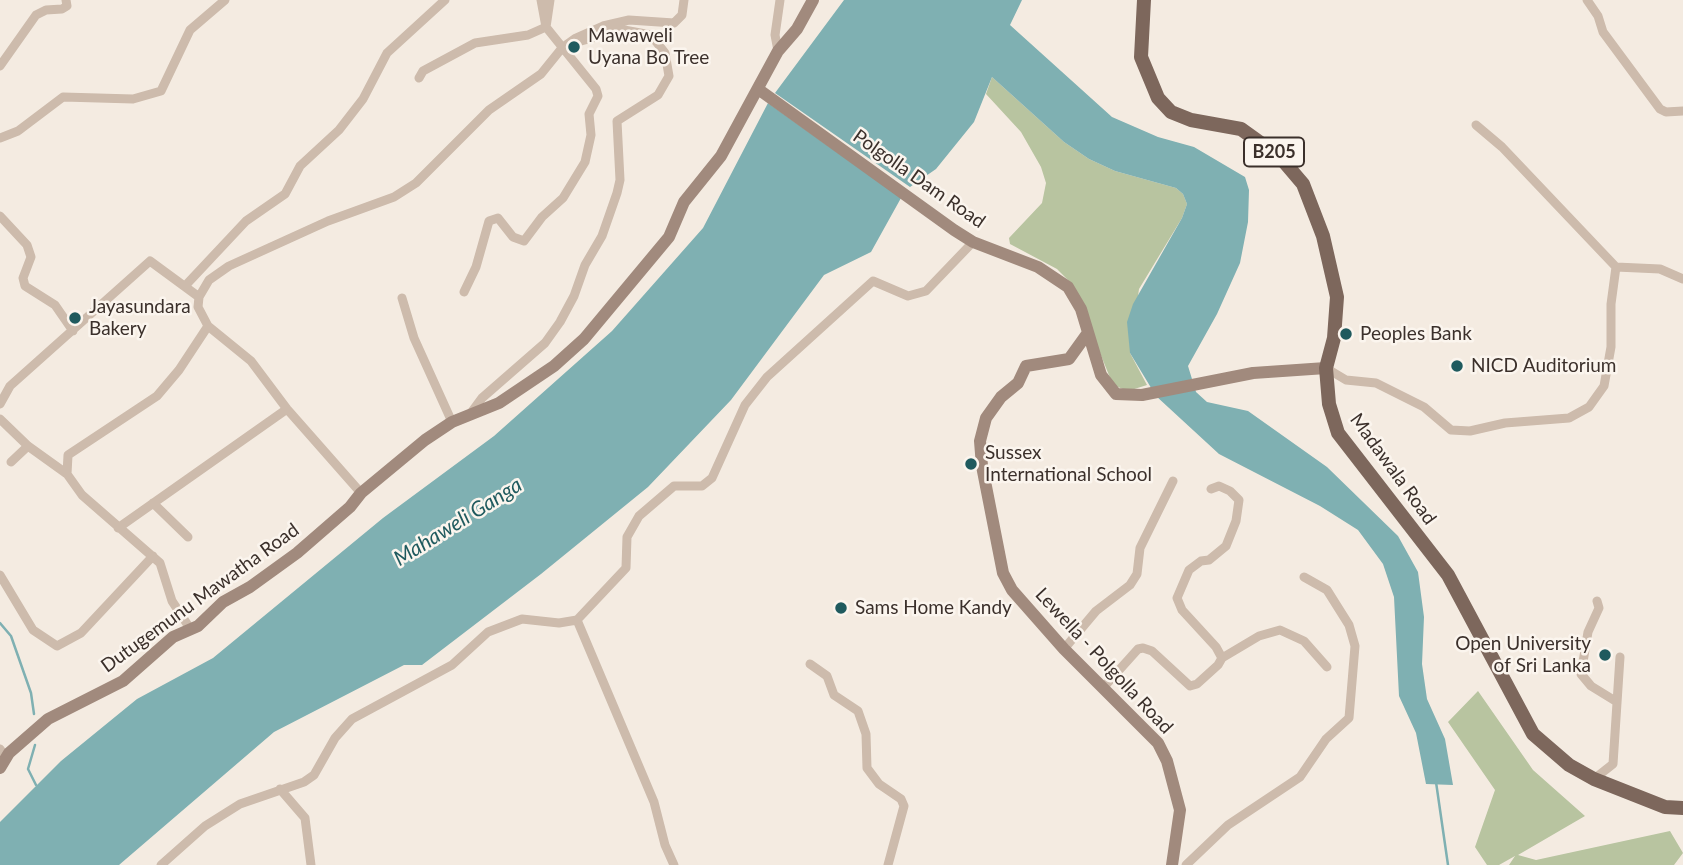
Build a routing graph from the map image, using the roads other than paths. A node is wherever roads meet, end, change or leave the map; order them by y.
1 (66, 0) edge
2 (225, 0) edge
3 (445, 0) edge
4 (541, 0) edge
5 (550, 0) edge
6 (684, 0) edge
7 (780, 0) edge
8 (813, 0) edge
9 (1144, 0) edge
10 (1587, 0) edge
11 (546, 27) junction
12 (562, 48) junction
13 (778, 51) junction
14 (0, 66) edge
15 (419, 78) dead end
16 (763, 93) junction
17 (1683, 111) edge
18 (1476, 125) dead end
19 (0, 138) edge
20 (0, 216) edge
21 (973, 242) junction
22 (1616, 267) junction
23 (1683, 279) edge
24 (185, 286) junction
25 (464, 292) dead end
26 (200, 297) junction
27 (402, 298) dead end
28 (208, 326) junction
29 (73, 331) junction
30 (1087, 334) junction
31 (1326, 368) junction
32 (0, 404) edge
33 (287, 409) junction
34 (468, 416) junction
35 (0, 419) edge
36 (452, 422) junction
37 (29, 446) junction
38 (68, 455) junction
39 (50, 460) junction
40 (11, 462) dead end
41 (67, 474) junction
42 (1173, 481) dead end
43 (1211, 489) dead end
44 (360, 493) junction
45 (153, 503) junction
46 (118, 528) junction
47 (188, 537) dead end
48 (153, 555) junction
49 (0, 575) edge
50 (1304, 577) dead end
51 (1597, 601) dead end
52 (577, 620) junction
53 (191, 630) junction
54 (1064, 649) junction
55 (1620, 657) dead end
56 (1222, 659) junction
57 (810, 664) dead end
58 (1326, 667) dead end
59 (1103, 688) junction
60 (1617, 702) junction
61 (2, 758) edge
62 (1594, 779) junction
63 (280, 789) junction
64 (1683, 808) edge
65 (161, 865) edge
66 (312, 865) edge
67 (674, 865) edge
68 (888, 865) edge
69 (1172, 865) edge
70 (1186, 865) edge

1 - 14 street
2 - 19 street
3 - 24 street
4 - 11 street
5 - 11 street
6 - 12 street
7 - 13 street
8 - 13 street, Dutugemunu Mawatha Road
9 - 31 main road, Madawala Road / B205
10 - 17 street
11 - 12 street
11 - 15 street
12 - 25 street
12 - 26 street
12 - 34 street
13 - 16 street, Dutugemunu Mawatha Road
16 - 21 street, Polgolla Dam Road
16 - 34 street, Dutugemunu Mawatha Road
18 - 22 street
20 - 29 street
21 - 30 street, Polgolla Dam Road
21 - 52 street
22 - 23 street
22 - 31 street
24 - 26 street
24 - 29 street
26 - 28 street
27 - 36 street
28 - 33 street
28 - 38 street
29 - 32 street
30 - 31 street, Polgolla Dam Road
30 - 54 street, Lewella - Polgolla Road
31 - 62 main road, Madawala Road / B205
33 - 44 street
33 - 45 street
34 - 36 street, Dutugemunu Mawatha Road
35 - 37 street
36 - 44 street, Dutugemunu Mawatha Road
37 - 39 street
37 - 40 street
38 - 39 street
38 - 41 street
39 - 41 street
41 - 46 street
42 - 54 street
43 - 56 street
44 - 53 street, Dutugemunu Mawatha Road
45 - 46 street
45 - 47 street
46 - 48 street
48 - 49 street
48 - 53 street
50 - 70 street
51 - 60 street
52 - 63 street
52 - 67 street
53 - 61 street, Dutugemunu Mawatha Road
54 - 59 street, Lewella - Polgolla Road
55 - 60 street
56 - 58 street
56 - 59 street
57 - 68 street
59 - 69 street, Lewella - Polgolla Road
60 - 62 street
62 - 64 main road, Madawala Road / B205
63 - 65 street
63 - 66 street

